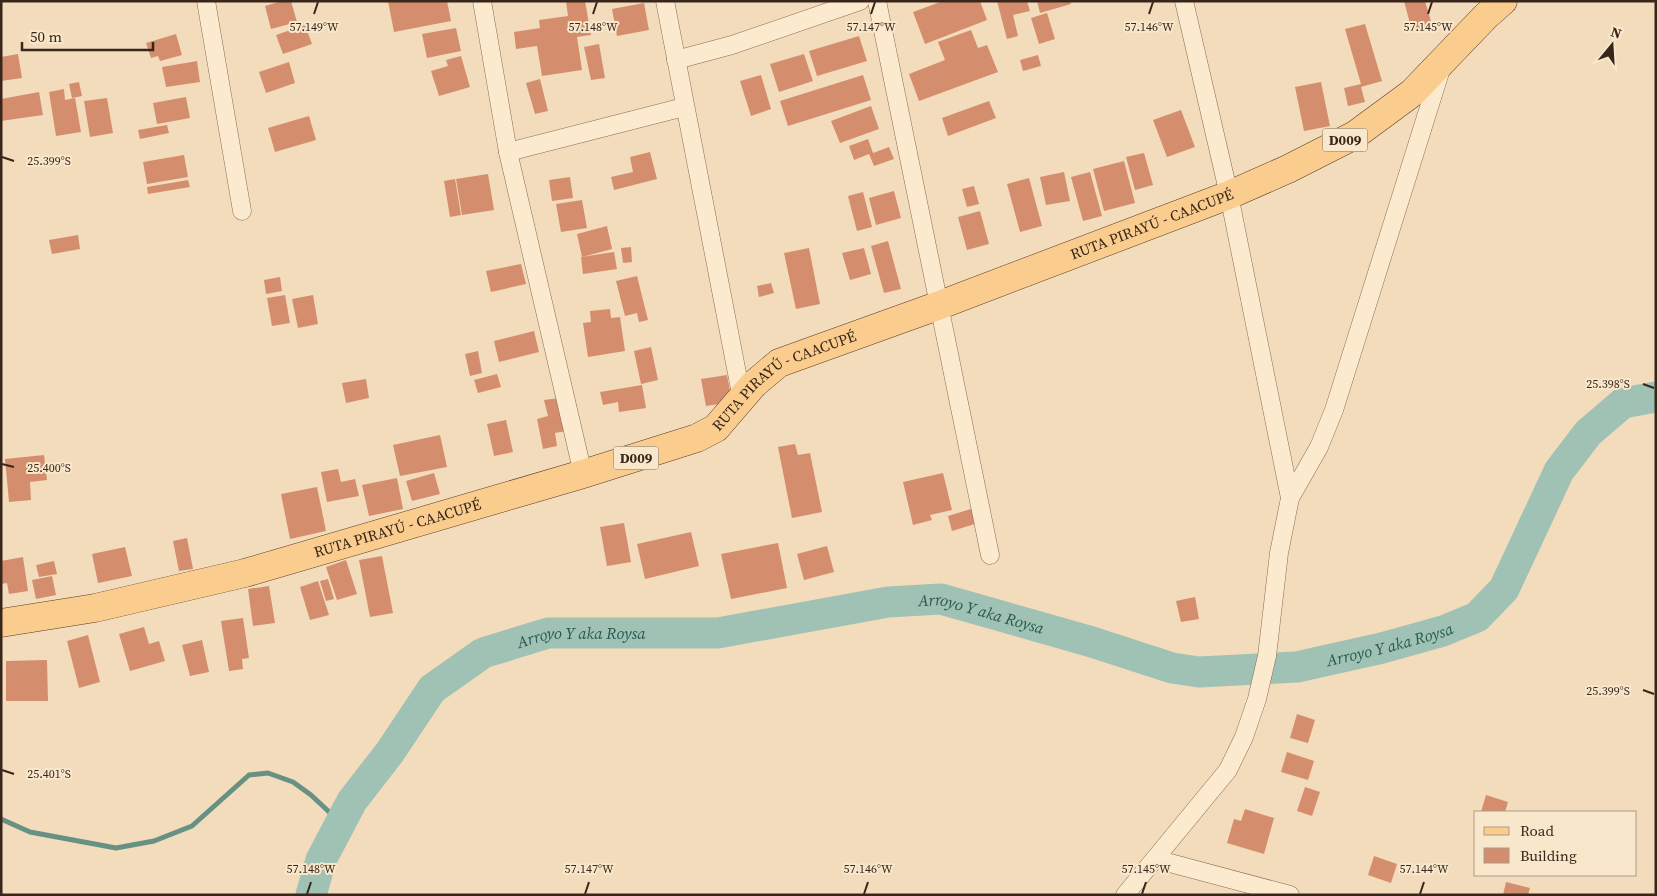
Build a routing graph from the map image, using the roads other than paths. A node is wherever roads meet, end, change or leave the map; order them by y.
1 (206, 1) edge
2 (482, 1) edge
3 (665, 1) edge
4 (860, 1) edge
5 (877, 1) edge
6 (1184, 1) edge
7 (1491, 6) edge
8 (1445, 58) junction
9 (676, 60) junction
10 (684, 107) junction
11 (508, 152) junction
12 (1229, 195) junction
13 (242, 211) dead end
14 (940, 305) junction
15 (742, 399) junction
16 (583, 474) junction
17 (1290, 498) junction
18 (990, 555) dead end
19 (1, 623) edge
20 (1155, 859) junction
21 (1125, 895) edge
22 (1290, 895) edge

1 - 13 street
2 - 11 street
3 - 9 street
4 - 9 street
5 - 14 street
6 - 12 street
7 - 8 main road, RUTA PIRAYÚ - CAACUPÉ / D009
8 - 12 main road, RUTA PIRAYÚ - CAACUPÉ / D009
8 - 17 street
9 - 10 street
10 - 11 street
10 - 15 street
11 - 16 street
12 - 14 main road, RUTA PIRAYÚ - CAACUPÉ / D009
12 - 17 street
14 - 15 main road, RUTA PIRAYÚ - CAACUPÉ / D009
14 - 18 street
15 - 16 main road, RUTA PIRAYÚ - CAACUPÉ / D009
16 - 19 main road, RUTA PIRAYÚ - CAACUPÉ / D009
17 - 20 street
20 - 21 street
20 - 22 street

